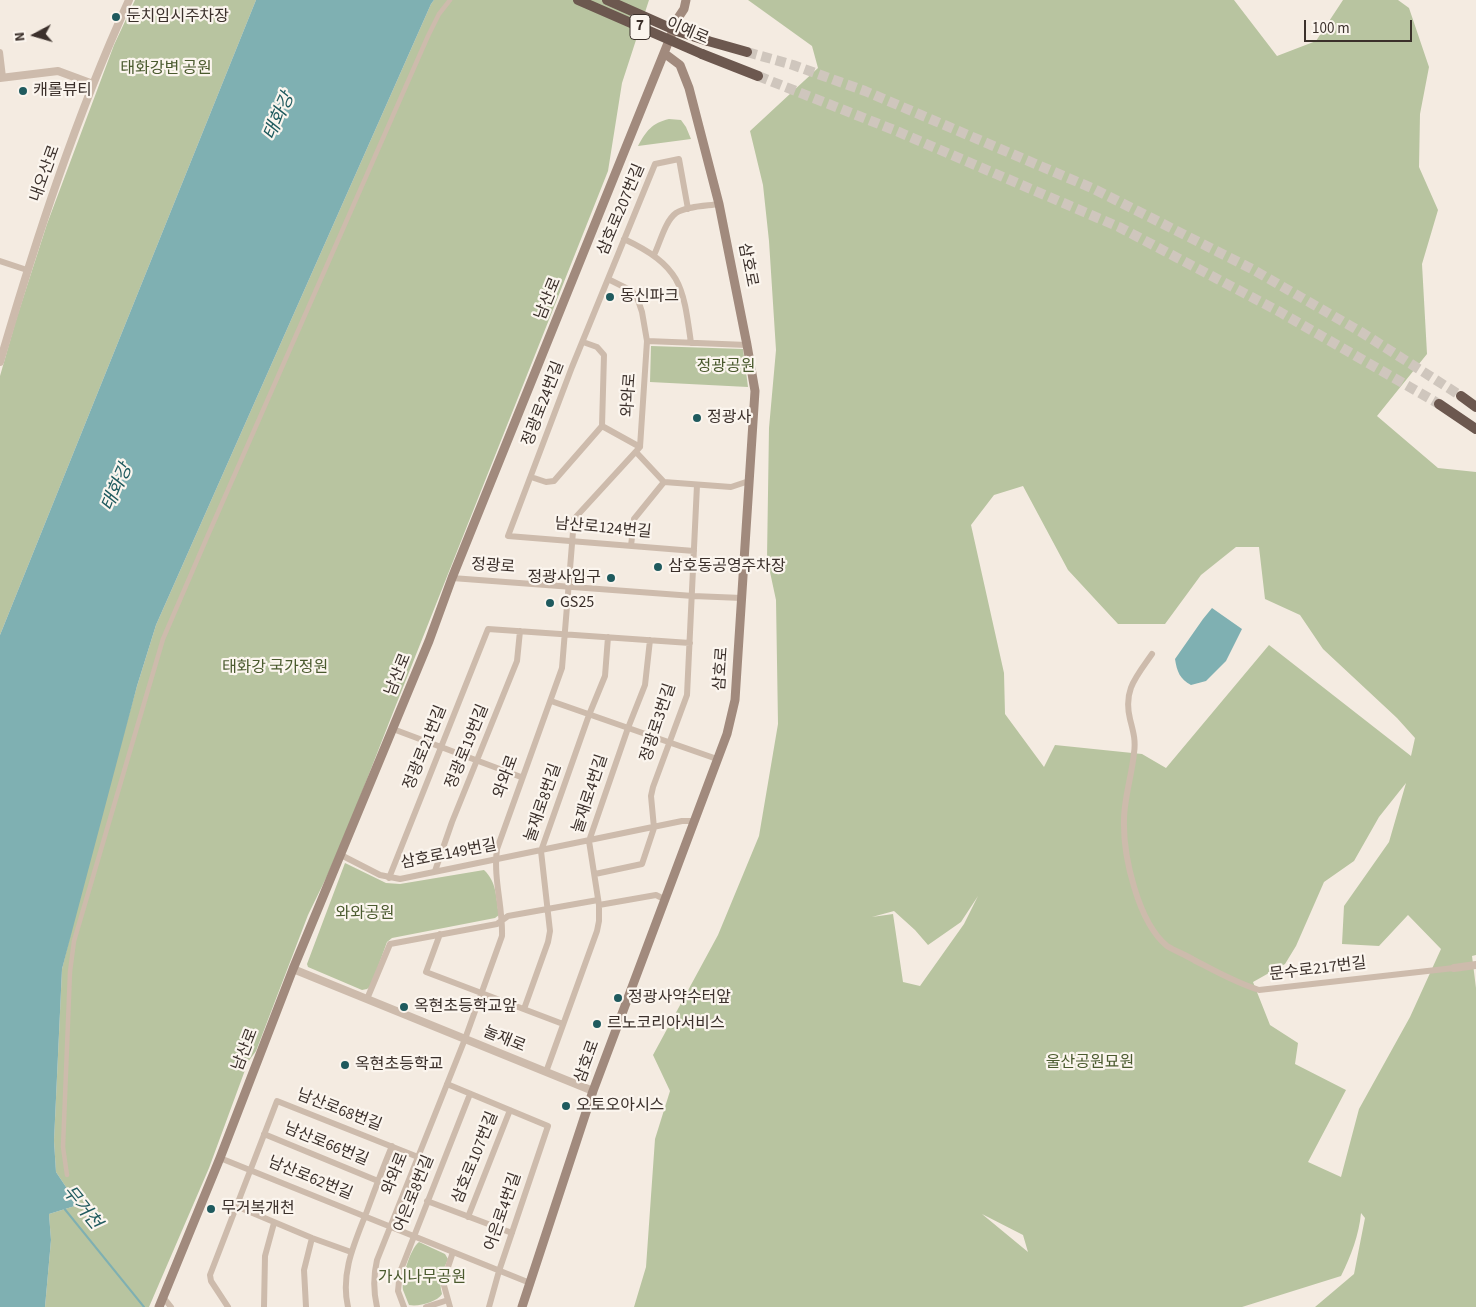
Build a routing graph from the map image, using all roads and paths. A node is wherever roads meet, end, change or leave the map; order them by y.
1 (129, 0) edge
2 (450, 0) edge
3 (578, 0) edge
4 (607, 0) edge
5 (680, 0) edge
6 (686, 0) edge
7 (678, 18) junction
8 (0, 52) edge
9 (747, 52) tunnel mouth
10 (664, 53) junction
11 (758, 76) tunnel mouth
12 (2, 78) edge
13 (94, 84) junction
14 (719, 204) junction
15 (688, 209) junction
16 (624, 239) junction
17 (654, 255) junction
18 (0, 261) edge
19 (28, 270) junction
20 (608, 279) junction
21 (647, 341) junction
22 (583, 342) junction
23 (691, 344) junction
24 (747, 346) junction
25 (0, 362) edge
26 (1461, 396) tunnel mouth
27 (1439, 404) tunnel mouth
28 (1476, 407) edge
29 (602, 426) junction
30 (1476, 429) edge
31 (638, 449) junction
32 (531, 477) junction
33 (749, 481) junction
34 (664, 482) junction
35 (697, 485) junction
36 (508, 536) joint
37 (571, 540) junction
38 (631, 546) junction
39 (694, 551) junction
40 (452, 578) junction
41 (567, 586) junction
42 (692, 596) junction
43 (742, 598) junction
44 (520, 631) junction
45 (565, 634) junction
46 (608, 637) junction
47 (650, 640) junction
48 (690, 642) junction
49 (1152, 654) dead end
50 (551, 701) junction
51 (589, 715) junction
52 (628, 728) junction
53 (393, 729) junction
54 (668, 742) junction
55 (441, 747) junction
56 (477, 760) junction
57 (717, 760) junction
58 (521, 777) junction
59 (693, 822) junction
60 (654, 828) junction
61 (589, 842) junction
62 (540, 851) junction
63 (341, 855) junction
64 (495, 860) junction
65 (436, 871) junction
66 (594, 874) junction
67 (389, 878) junction
68 (664, 899) junction
69 (599, 902) junction
70 (548, 909) junction
71 (502, 921) junction
72 (440, 934) junction
73 (1476, 965) edge
74 (1454, 968) joint
75 (293, 969) junction
76 (481, 993) junction
77 (367, 999) junction
78 (524, 1009) junction
79 (563, 1024) junction
80 (465, 1039) junction
81 (546, 1072) junction
82 (447, 1084) junction
83 (593, 1091) junction
84 (470, 1094) junction
85 (510, 1110) junction
86 (264, 1134) junction
87 (392, 1146) junction
88 (418, 1156) junction
89 (220, 1158) junction
90 (250, 1170) junction
91 (67, 1175) dead end
92 (378, 1180) junction
93 (427, 1201) junction
94 (236, 1206) junction
95 (364, 1216) junction
96 (468, 1217) junction
97 (274, 1222) junction
98 (390, 1226) junction
99 (512, 1233) junction
100 (413, 1236) junction
101 (312, 1238) junction
102 (351, 1252) junction
103 (453, 1252) junction
104 (499, 1271) junction
105 (530, 1283) junction
106 (163, 1297) junction
107 (449, 1304) edge
108 (224, 1306) edge
109 (159, 1307) edge
110 (171, 1307) edge
111 (264, 1307) edge
112 (306, 1307) edge
113 (348, 1307) edge
114 (377, 1307) edge
115 (404, 1307) edge
116 (426, 1307) edge
117 (489, 1307) edge
118 (522, 1307) edge

1 - 13 street, 내오산로
2 - 91 street
3 - 11 highway, 이예로 / 7, bridge
4 - 9 highway, 이예로 / 7, bridge
5 - 7 main road
6 - 7 main road
7 - 10 main road
8 - 12 street
10 - 14 main road, 삼호로
10 - 40 main road, 남산로
12 - 13 street
13 - 19 street, 내오산로
14 - 15 street
14 - 24 main road, 삼호로
15 - 16 street, 삼호로207번길
15 - 17 street
16 - 17 street
16 - 20 street, 삼호로207번길
17 - 23 street
18 - 19 street
19 - 25 street, 내오산로
20 - 21 street, 와와로
20 - 22 street, 정광로24번길
21 - 23 street
21 - 31 street, 와와로
22 - 29 street
22 - 32 street, 정광로24번길
23 - 24 street
24 - 33 main road, 삼호로
26 - 28 highway
27 - 30 highway
29 - 31 street
29 - 32 street
31 - 34 street
31 - 37 street, 와와로
32 - 36 street, 정광로24번길
33 - 35 street
33 - 43 main road, 삼호로
34 - 35 street
34 - 38 street
35 - 39 street, 정광로3번길
36 - 37 street, 남산로124번길
37 - 38 street, 남산로124번길
37 - 41 street, 와와로
38 - 39 street, 남산로124번길
39 - 42 street, 정광로3번길
40 - 41 street, 정광로
40 - 53 main road, 남산로
41 - 42 street, 정광로
41 - 45 street, 와와로
42 - 43 street, 정광로
42 - 48 street, 정광로3번길
43 - 57 main road, 삼호로
44 - 45 street
44 - 55 street, 정광로21번길
44 - 56 street, 정광로19번길
45 - 46 street
45 - 50 street, 와와로
46 - 47 street
46 - 51 street, 눌재로8번길
47 - 48 street
47 - 52 street, 눌재로4번길
48 - 54 street, 정광로3번길
49 - 74 street, 문수로217번길
50 - 51 street
50 - 58 street, 와와로
51 - 52 street
51 - 62 street, 눌재로8번길
52 - 54 street
52 - 61 street, 눌재로4번길
53 - 55 street
53 - 63 main road, 남산로
54 - 57 street
54 - 60 street, 정광로3번길
55 - 56 street
55 - 67 street, 정광로21번길
56 - 58 street
56 - 65 street, 정광로19번길
57 - 59 main road, 삼호로
58 - 64 street, 와와로
59 - 60 street, 삼호로149번길
59 - 68 main road, 삼호로
60 - 61 street, 삼호로149번길
60 - 66 street
61 - 62 street, 삼호로149번길
61 - 66 street, 눌재로4번길
62 - 64 street, 삼호로149번길
62 - 70 street, 눌재로8번길
63 - 67 street, 삼호로149번길
63 - 75 main road, 남산로
64 - 65 street, 삼호로149번길
64 - 71 street, 와와로
65 - 67 street, 삼호로149번길
66 - 69 street, 눌재로4번길
68 - 69 street
68 - 83 main road, 삼호로
69 - 70 street
69 - 79 street, 눌재로4번길
70 - 71 street
70 - 78 street, 눌재로8번길
71 - 72 street
71 - 76 street, 와와로
72 - 76 street
72 - 77 street
73 - 74 street, 문수로217번길
75 - 77 street, 눌재로
75 - 89 main road, 남산로
76 - 78 street
76 - 80 street, 와와로
77 - 80 street, 눌재로
78 - 79 street
79 - 81 street, 눌재로4번길
80 - 81 street, 눌재로
80 - 82 street, 와와로
81 - 83 street, 눌재로
82 - 84 street
82 - 88 street, 와와로
83 - 105 main road, 삼호로
84 - 85 street
84 - 93 street, 어은로8번길
85 - 96 street, 삼호로107번길
85 - 99 street, 어은로4번길
86 - 87 street, 남산로68번길
86 - 90 street
86 - 92 street, 남산로66번길
87 - 88 street, 남산로68번길
87 - 92 street
88 - 98 street, 와와로
89 - 90 street, 남산로62번길
89 - 106 main road, 남산로
90 - 94 street
90 - 95 street, 남산로62번길
92 - 95 street
93 - 96 street, 삼호로107번길
93 - 100 street, 어은로8번길
94 - 97 street
94 - 108 street
95 - 98 street, 남산로62번길
95 - 102 street
96 - 99 street, 삼호로107번길
97 - 101 street
97 - 111 street
98 - 100 street, 남산로62번길
98 - 114 street, 와와로
99 - 104 street, 어은로4번길
100 - 103 street, 남산로62번길
100 - 115 street, 어은로8번길
101 - 102 street
101 - 112 street
102 - 113 street
103 - 104 street, 남산로62번길
103 - 107 street
104 - 105 street, 남산로62번길
104 - 117 street, 어은로4번길
105 - 118 main road, 삼호로
106 - 109 main road, 남산로
106 - 110 street
107 - 116 street

